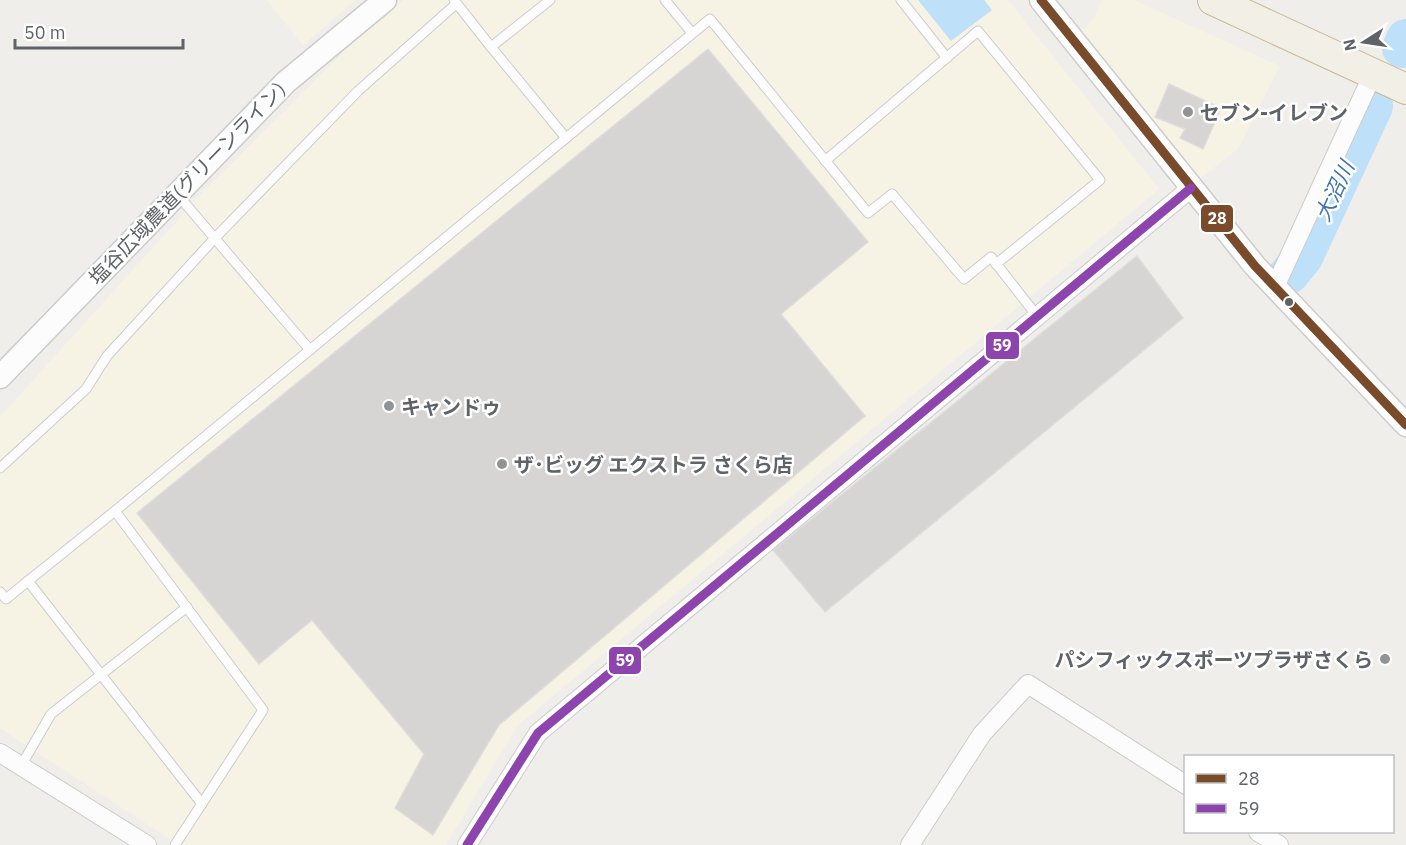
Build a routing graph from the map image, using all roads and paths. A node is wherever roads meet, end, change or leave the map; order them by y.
1 (385, 0) edge
2 (550, 0) edge
3 (665, 0) edge
4 (901, 0) edge
5 (1213, 0) edge
6 (455, 2) edge
7 (1045, 4) edge
8 (692, 33) junction
9 (491, 47) junction
10 (947, 58) junction
11 (1372, 76) junction
12 (1405, 85) edge
13 (566, 138) junction
14 (825, 161) junction
15 (1191, 188) junction
16 (176, 192) junction
17 (214, 239) junction
18 (996, 264) junction
19 (1275, 287) junction
20 (1037, 316) junction
21 (310, 350) junction
22 (0, 377) edge
23 (1406, 425) edge
24 (0, 468) edge
25 (115, 511) junction
26 (28, 581) junction
27 (0, 592) edge
28 (187, 607) junction
29 (101, 675) junction
30 (0, 753) edge
31 (21, 766) junction
32 (1184, 784) edge
33 (202, 804) junction
34 (1261, 833) edge
35 (147, 845) edge
36 (175, 845) edge
37 (467, 845) edge
38 (910, 845) edge
39 (1279, 845) edge

1 - 16 street, 塩谷広域農道(グリーンライン)
2 - 9 lane
3 - 8 lane
4 - 10 lane
5 - 11 highway
6 - 9 lane
6 - 17 lane
7 - 15 street
8 - 13 lane
8 - 14 lane
9 - 13 lane
10 - 14 lane
10 - 18 lane
11 - 12 highway
11 - 19 street
13 - 21 lane
14 - 18 lane
15 - 19 street
15 - 20 street
16 - 17 lane
16 - 22 street, 塩谷広域農道(グリーンライン)
17 - 21 lane
17 - 24 lane
18 - 20 lane
19 - 23 street
20 - 37 street
21 - 25 lane
25 - 26 lane
25 - 28 lane
26 - 27 lane
26 - 29 lane
28 - 29 lane
28 - 33 lane
29 - 31 lane
29 - 33 lane
30 - 31 street
31 - 35 street
32 - 38 street
33 - 36 lane
34 - 39 street

